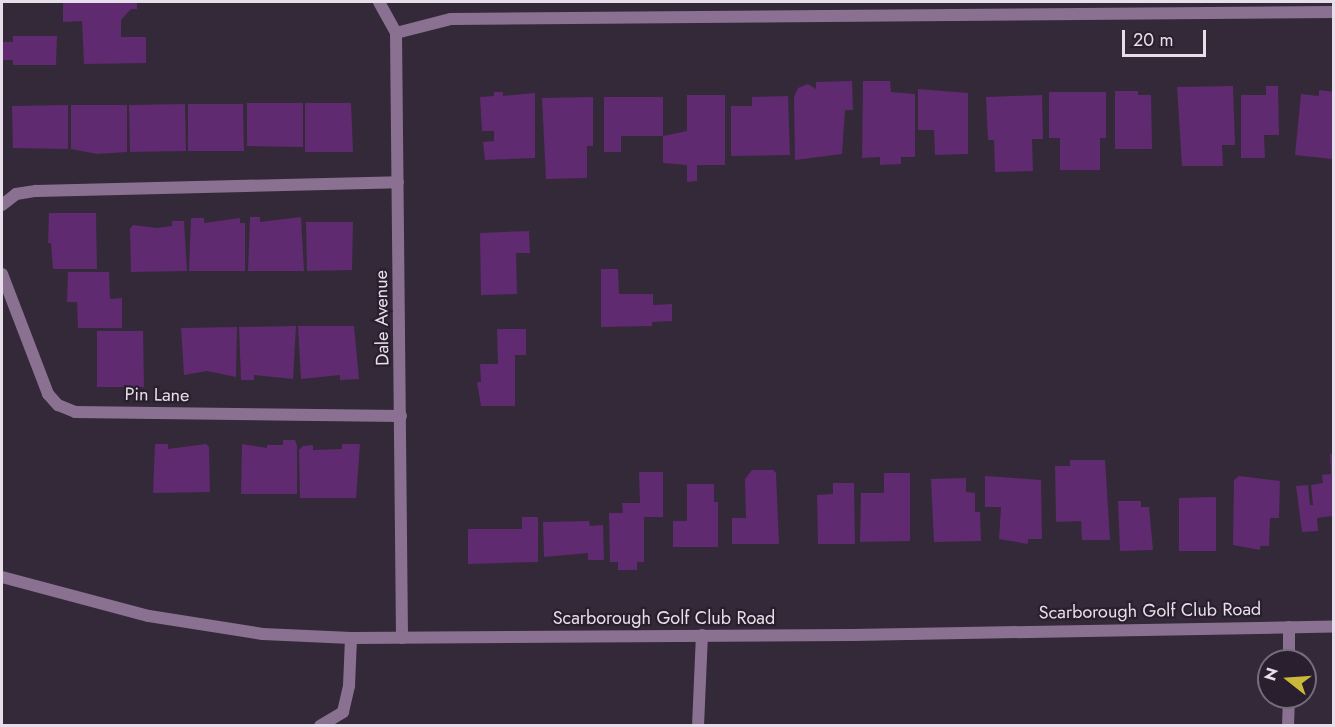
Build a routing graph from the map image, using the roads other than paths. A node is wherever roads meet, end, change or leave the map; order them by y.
1 (379, 2) edge
2 (1334, 12) edge
3 (396, 33) junction
4 (398, 182) junction
5 (2, 205) edge
6 (2, 274) edge
7 (401, 416) junction
8 (2, 577) edge
9 (1288, 627) junction
10 (1334, 627) edge
11 (702, 635) junction
12 (351, 638) junction
13 (402, 638) junction
14 (1288, 649) edge
15 (1288, 709) edge
16 (320, 726) edge
17 (698, 726) edge
18 (1288, 726) edge

1 - 3 street, Dale Avenue
2 - 3 street
3 - 4 street, Dale Avenue
4 - 5 street
4 - 7 street, Dale Avenue
6 - 7 street, Pin Lane
7 - 13 street, Dale Avenue
8 - 12 street, Scarborough Golf Club Road
9 - 10 street, Scarborough Golf Club Road
9 - 11 street, Scarborough Golf Club Road
9 - 14 street
11 - 13 street, Scarborough Golf Club Road
11 - 17 street
12 - 13 street, Scarborough Golf Club Road
12 - 16 street
15 - 18 street

